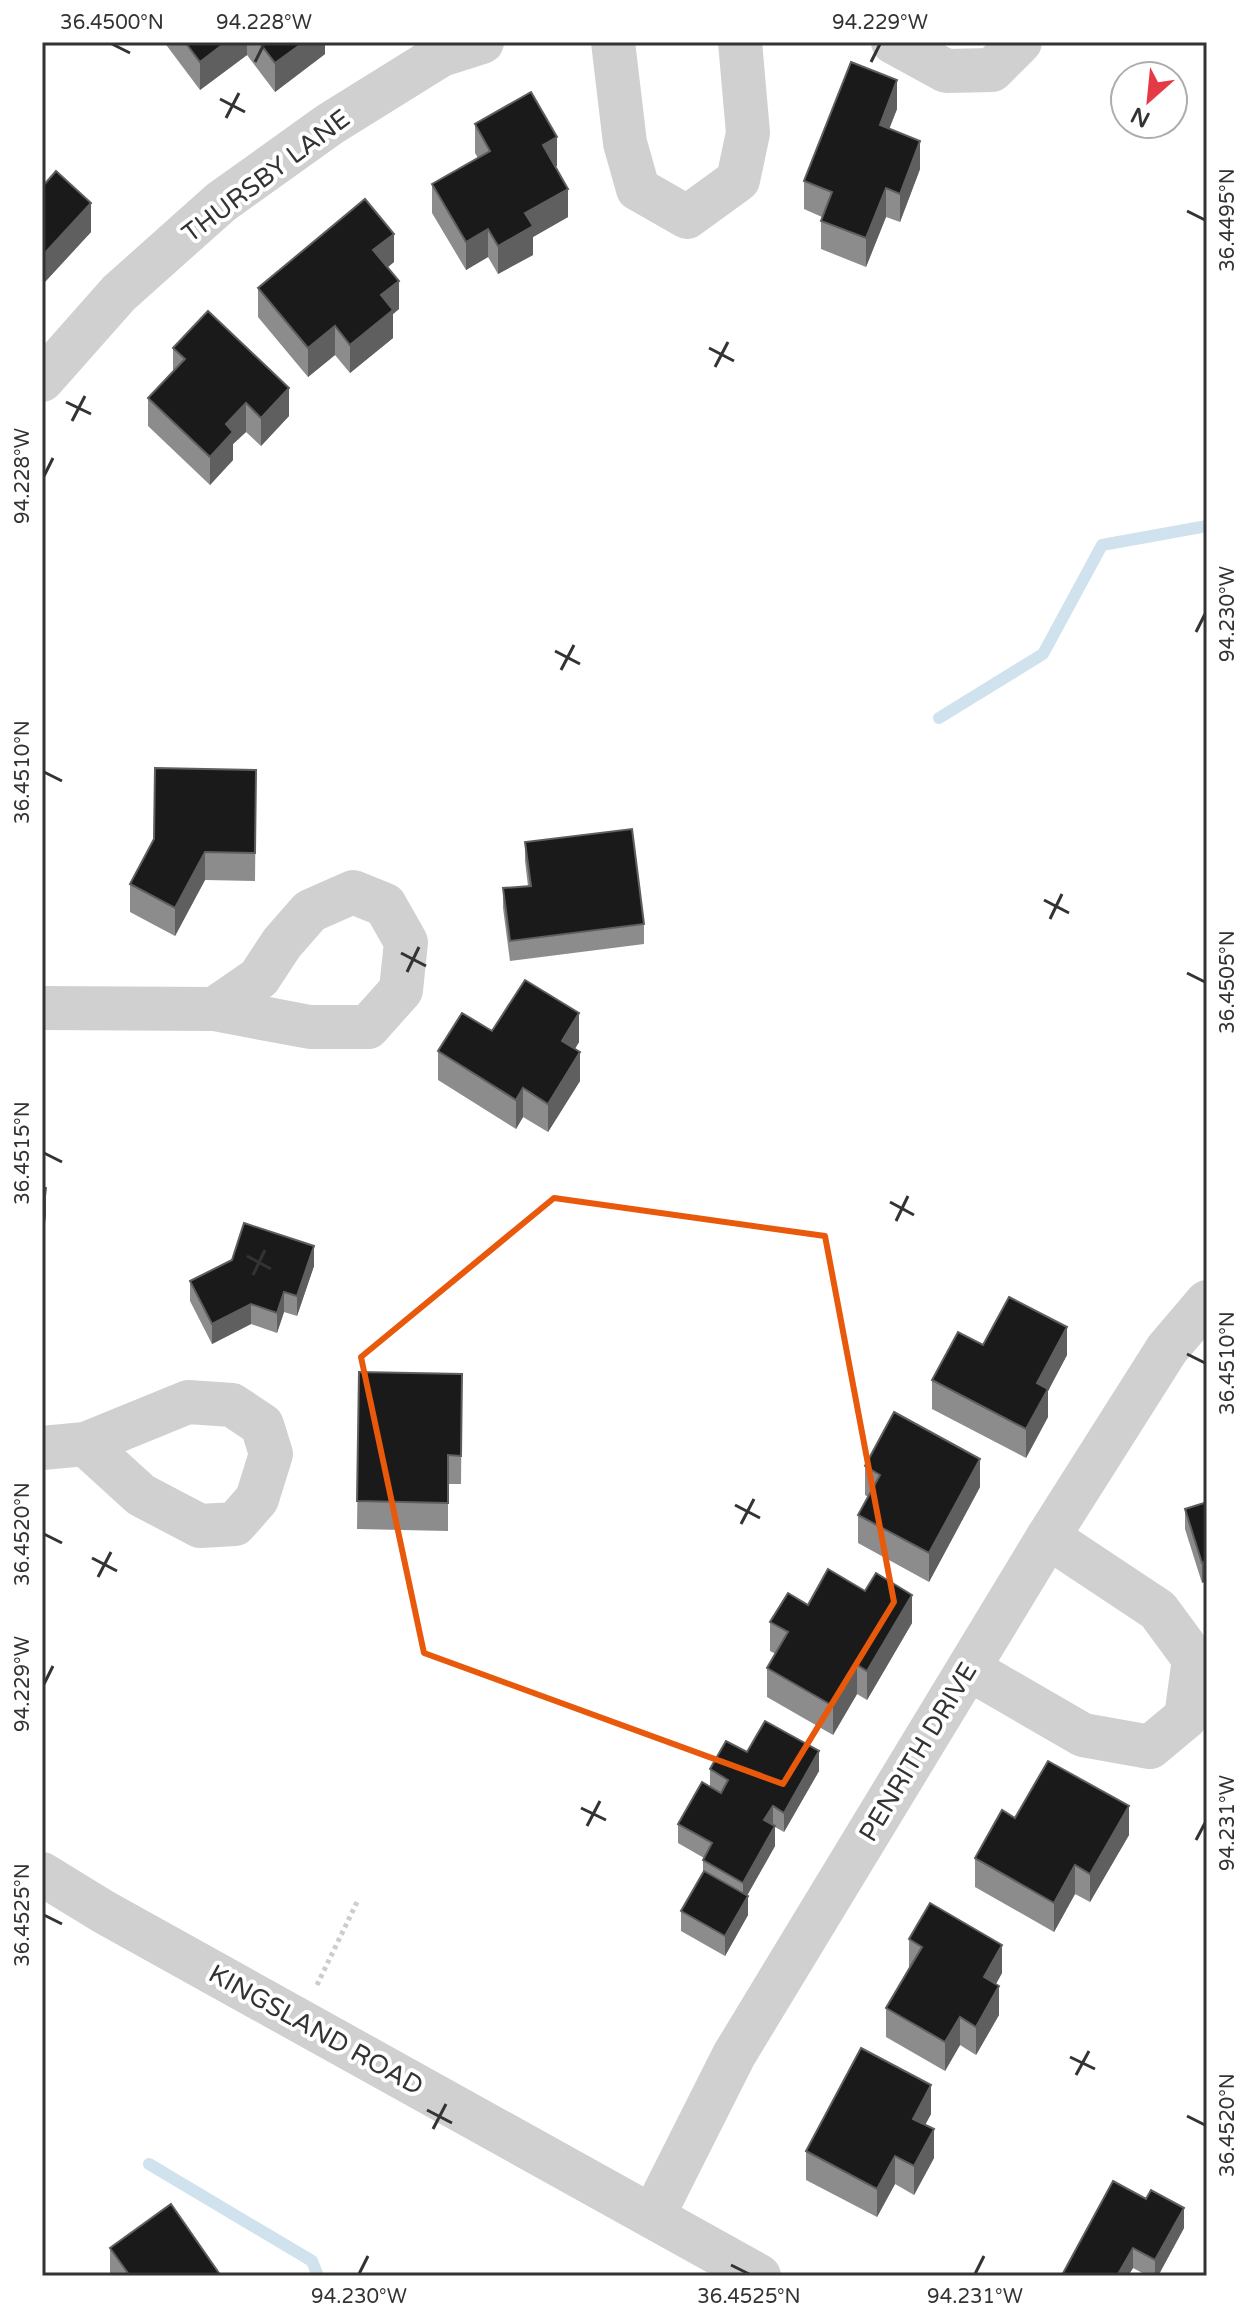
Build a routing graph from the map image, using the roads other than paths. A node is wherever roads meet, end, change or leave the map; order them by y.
1 (482, 42) edge
2 (613, 42) edge
3 (740, 42) edge
4 (893, 42) edge
5 (1020, 42) edge
6 (42, 380) edge
7 (42, 1008) edge
8 (214, 1009) dead end
9 (1207, 1302) edge
10 (85, 1444) dead end
11 (42, 1448) edge
12 (1048, 1537) junction
13 (969, 1669) junction
14 (42, 1874) edge
15 (653, 2216) junction
16 (759, 2276) edge

1 - 6 street, THURSBY LANE
2 - 3 street
4 - 5 street
7 - 8 street
9 - 12 street, PENRITH DRIVE
10 - 11 street
12 - 13 street, PENRITH DRIVE
12 - 13 street
13 - 15 street, PENRITH DRIVE
14 - 15 street, KINGSLAND ROAD
15 - 16 street, KINGSLAND ROAD

